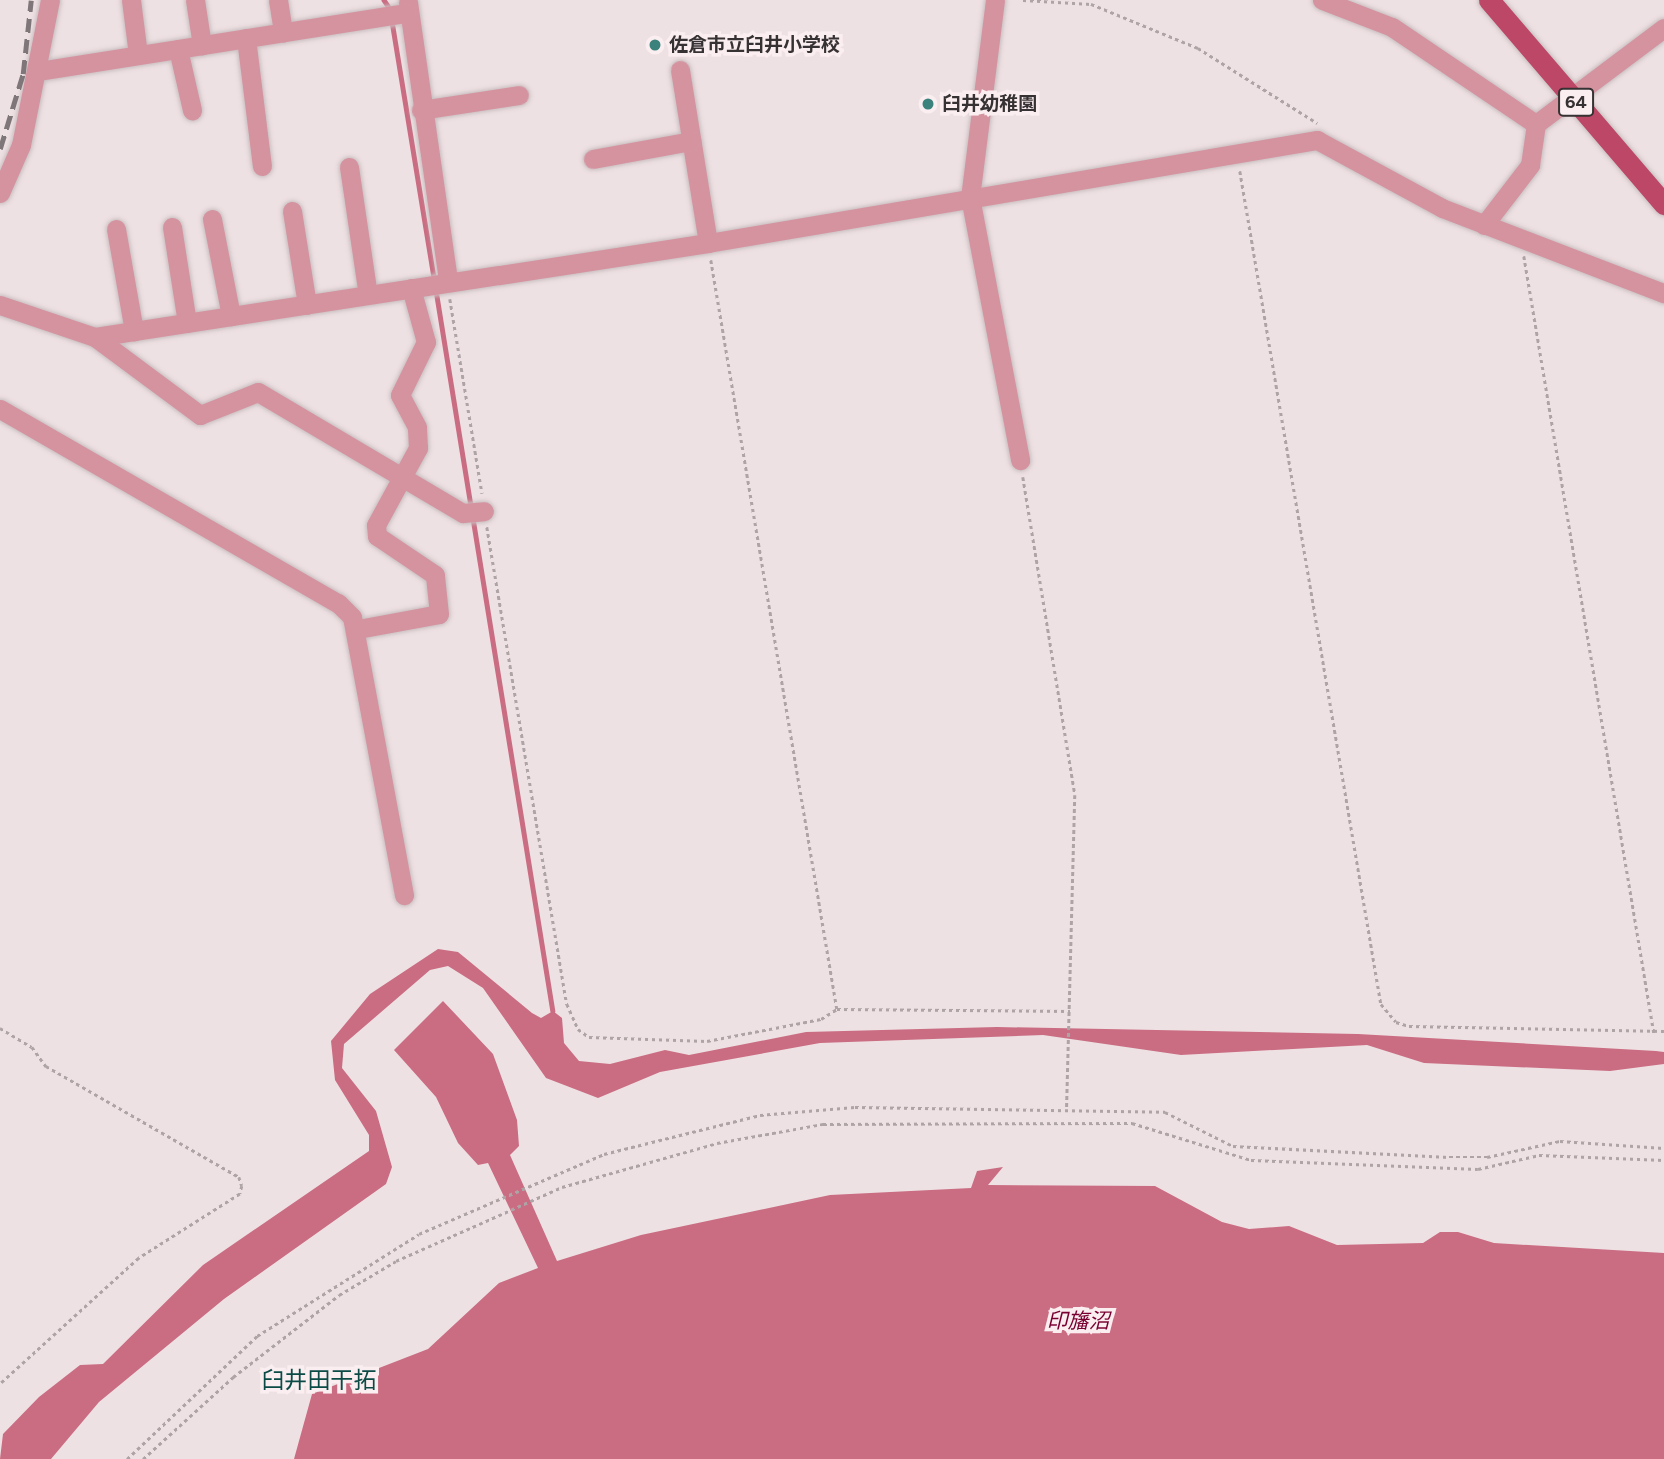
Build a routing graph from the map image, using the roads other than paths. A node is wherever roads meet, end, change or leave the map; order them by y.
1 (50, 0) edge
2 (131, 0) edge
3 (195, 0) edge
4 (278, 0) edge
5 (995, 0) edge
6 (1322, 0) edge
7 (1489, 0) edge
8 (399, 11) edge
9 (1664, 28) edge
10 (283, 33) junction
11 (246, 38) junction
12 (202, 45) junction
13 (178, 49) junction
14 (138, 55) junction
15 (680, 70) dead end
16 (40, 71) junction
17 (519, 95) dead end
18 (1571, 97) junction
19 (192, 110) dead end
20 (421, 110) junction
21 (1536, 124) junction
22 (691, 141) junction
23 (593, 159) dead end
24 (262, 166) dead end
25 (349, 167) dead end
26 (0, 192) edge
27 (970, 197) junction
28 (1664, 204) edge
29 (292, 212) dead end
30 (212, 219) dead end
31 (1484, 225) junction
32 (172, 227) dead end
33 (116, 229) dead end
34 (708, 243) junction
35 (432, 284) junction
36 (1664, 293) edge
37 (368, 295) junction
38 (0, 305) edge
39 (307, 305) junction
40 (231, 316) junction
41 (187, 323) junction
42 (134, 331) junction
43 (95, 337) junction
44 (0, 409) edge
45 (1020, 460) road end
46 (403, 477) junction
47 (476, 512) road end
48 (358, 629) junction
49 (404, 895) dead end

1 - 16 street
2 - 14 street
3 - 12 street
4 - 10 street
5 - 27 street
6 - 21 street
7 - 18 main road, 64
8 - 10 street
8 - 20 street
9 - 18 street
10 - 11 street
11 - 12 street
11 - 24 street
12 - 13 street
13 - 14 street
13 - 19 street
14 - 16 street
15 - 22 street
16 - 26 street
17 - 20 street
18 - 21 street
18 - 28 main road, 64
20 - 35 street
21 - 31 street
22 - 23 street
22 - 34 street
25 - 37 street
27 - 31 street
27 - 34 street
27 - 45 street
29 - 39 street
30 - 40 street
31 - 36 street
32 - 41 street
33 - 42 street
34 - 35 street
35 - 37 street
35 - 46 street
37 - 39 street
38 - 43 street
39 - 40 street
40 - 41 street
41 - 42 street
42 - 43 street
43 - 46 street
44 - 48 street
46 - 47 street
46 - 48 street
48 - 49 street

